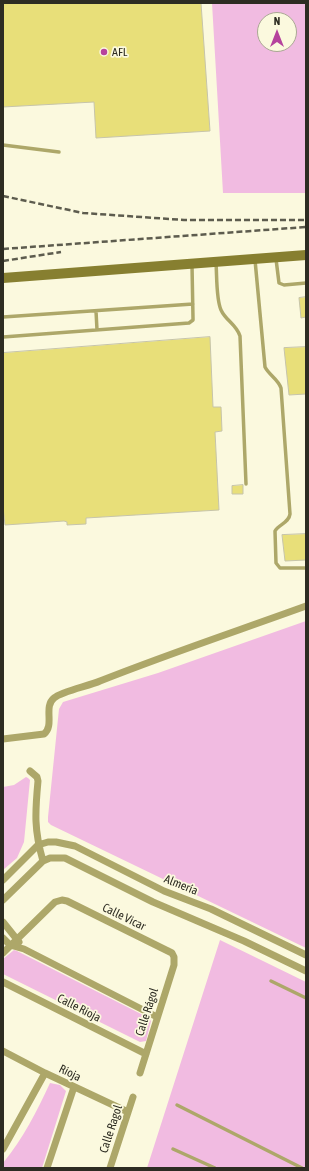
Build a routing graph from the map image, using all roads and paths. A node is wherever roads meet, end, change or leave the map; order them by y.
1 (3, 145) edge
2 (59, 152) dead end
3 (306, 255) edge
4 (276, 258) junction
5 (255, 259) junction
6 (216, 262) junction
7 (192, 264) junction
8 (3, 278) edge
9 (306, 283) edge
10 (193, 304) junction
11 (96, 310) junction
12 (3, 317) edge
13 (97, 330) junction
14 (3, 337) edge
15 (246, 484) dead end
16 (306, 568) edge
17 (306, 606) edge
18 (3, 739) edge
19 (30, 771) dead end
20 (38, 845) junction
21 (43, 861) junction
22 (3, 880) edge
23 (3, 900) edge
24 (3, 922) edge
25 (251, 928) junction
26 (3, 938) edge
27 (17, 938) junction
28 (244, 941) junction
29 (10, 945) junction
30 (24, 949) junction
31 (3, 953) edge
32 (306, 955) edge
33 (174, 957) joint
34 (306, 971) edge
35 (271, 981) dead end
36 (3, 982) edge
37 (306, 998) edge
38 (157, 1017) junction
39 (3, 1051) edge
40 (146, 1054) junction
41 (45, 1073) junction
42 (140, 1073) dead end
43 (74, 1087) junction
44 (133, 1097) dead end
45 (177, 1105) dead end
46 (128, 1112) junction
47 (4, 1146) edge
48 (173, 1149) dead end
49 (47, 1168) edge
50 (110, 1168) edge
51 (215, 1168) edge
52 (302, 1168) edge

1 - 2 lane
3 - 4 street
4 - 5 street
4 - 9 lane
5 - 6 street
5 - 16 lane
6 - 7 street
6 - 15 lane
7 - 8 street
7 - 10 lane
10 - 11 lane
10 - 13 lane
11 - 12 lane
11 - 13 lane
13 - 14 lane
17 - 18 street
19 - 20 street
20 - 21 street
20 - 22 street
20 - 25 street, Almería
21 - 23 street
21 - 28 street
24 - 27 street
25 - 28 street
25 - 32 street, Almería
26 - 29 street
27 - 29 street
27 - 30 street
27 - 33 street, Calle Vicar
28 - 34 street
29 - 30 street
29 - 31 street
30 - 38 street
33 - 38 street, Calle Rágol
35 - 37 lane
36 - 40 street, Calle Rioja
38 - 40 street, Calle Rágol
39 - 41 street, Rioja
40 - 42 street, Calle Rágol
41 - 43 street, Rioja
41 - 47 street
43 - 46 street, Rioja
43 - 49 street
44 - 46 street, Calle Ragol
45 - 52 lane
46 - 50 street, Calle Ragol
48 - 51 lane

